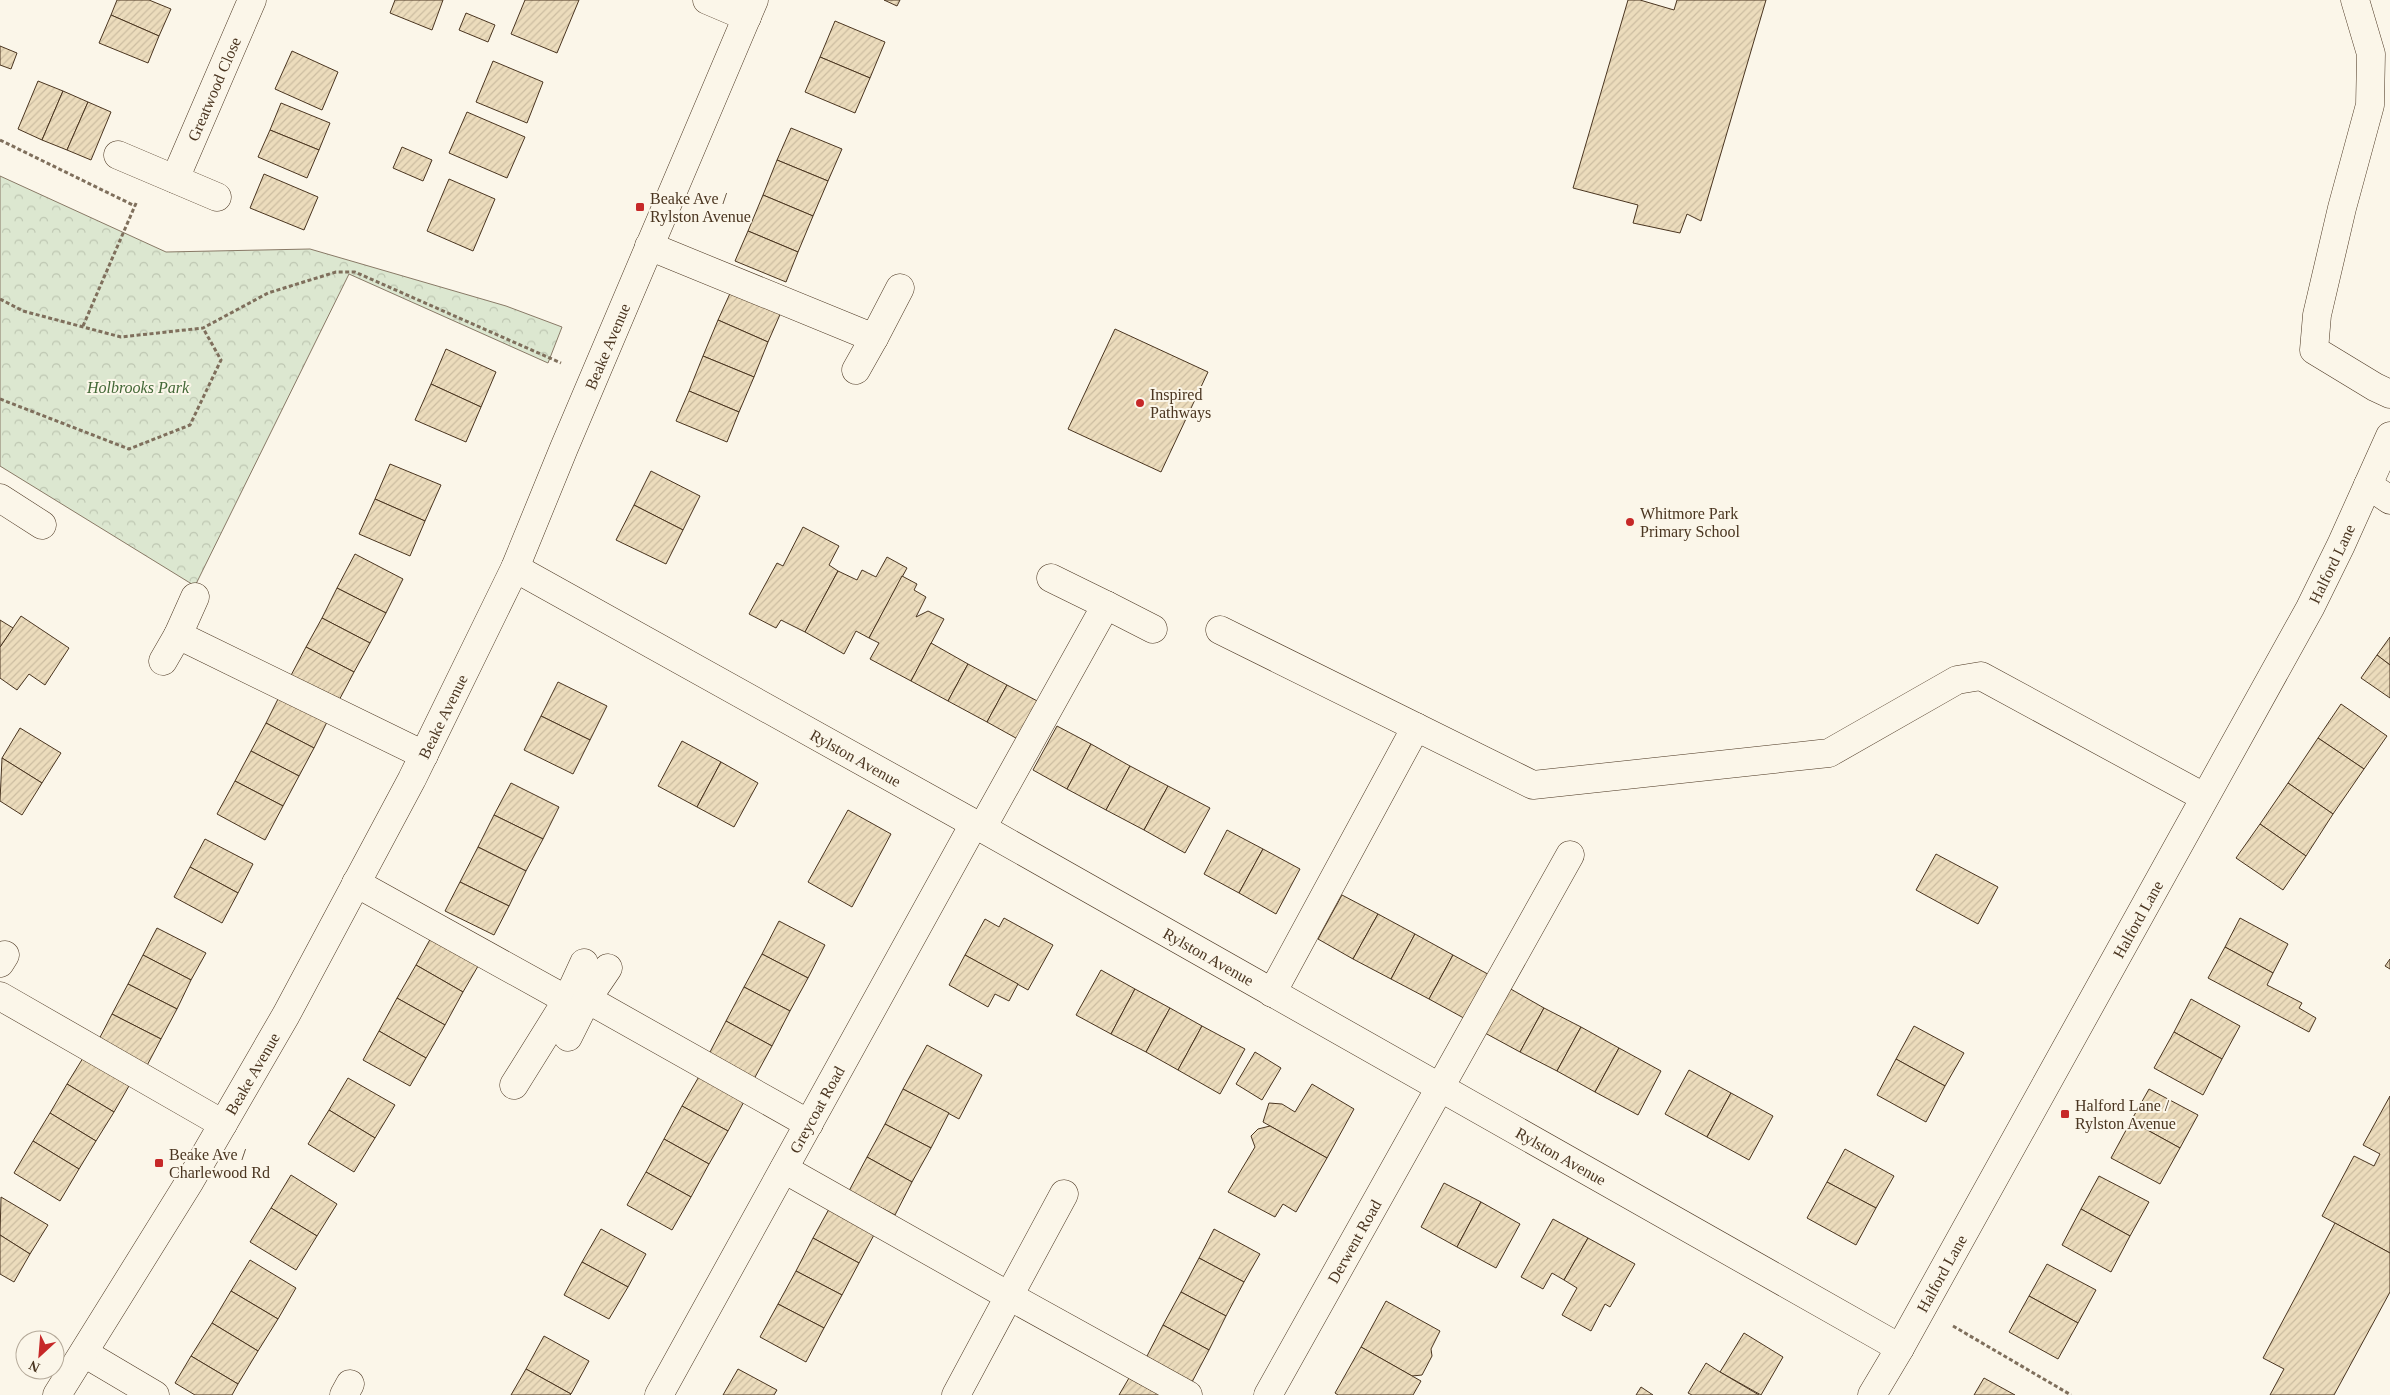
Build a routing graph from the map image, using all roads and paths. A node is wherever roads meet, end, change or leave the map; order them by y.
1 (252, 0) edge
2 (707, 0) edge
3 (2355, 0) edge
4 (751, 9) edge
5 (0, 140) edge
6 (118, 155) dead end
7 (163, 174) junction
8 (217, 197) dead end
9 (135, 206) junction
10 (649, 246) junction
11 (900, 288) dead end
12 (0, 299) edge
13 (83, 326) junction
14 (203, 328) junction
15 (874, 338) junction
16 (856, 370) dead end
17 (594, 378) junction
18 (2390, 394) edge
19 (0, 399) edge
20 (2390, 436) edge
21 (2379, 493) edge
22 (0, 498) edge
23 (42, 525) dead end
24 (515, 568) junction
25 (1051, 578) dead end
26 (195, 597) dead end
27 (1106, 605) junction
28 (1153, 629) dead end
29 (1220, 630) dead end
30 (178, 635) junction
31 (163, 661) dead end
32 (1416, 728) junction
33 (424, 755) junction
34 (2204, 797) junction
35 (978, 826) junction
36 (1570, 855) dead end
37 (356, 883) junction
38 (596, 965) dead end
39 (1272, 993) junction
40 (0, 996) edge
41 (577, 1000) junction
42 (568, 1037) dead end
43 (514, 1085) dead end
44 (1439, 1087) junction
45 (223, 1124) junction
46 (808, 1124) junction
47 (784, 1169) junction
48 (1064, 1194) dead end
49 (1009, 1296) junction
50 (1921, 1310) junction
51 (1900, 1348) junction
52 (84, 1353) junction
53 (57, 1395) edge
54 (156, 1395) edge
55 (659, 1395) edge
56 (956, 1395) edge
57 (1188, 1395) edge
58 (1268, 1395) edge
59 (1872, 1395) edge
60 (2071, 1395) edge

1 - 7 street, Greatwood Close
2 - 4 street
3 - 18 street
4 - 10 street, Beake Avenue
5 - 9 path
6 - 7 street
7 - 8 street
7 - 9 path
9 - 13 path
10 - 15 street
10 - 17 street, Beake Avenue
11 - 15 street
12 - 13 path
13 - 14 path
14 - 17 path
14 - 19 path
15 - 16 street
17 - 24 street, Beake Avenue
20 - 21 street, Halford Lane
21 - 34 street, Halford Lane
22 - 23 street
24 - 33 street, Beake Avenue
24 - 35 street, Rylston Avenue
25 - 27 street
26 - 30 street
27 - 28 street
27 - 35 street, Greycoat Road
29 - 32 street
30 - 31 street
30 - 33 street
32 - 34 street
32 - 39 street
33 - 37 street, Beake Avenue
34 - 50 street, Halford Lane
35 - 39 street, Rylston Avenue
35 - 46 street, Greycoat Road
36 - 44 street, Derwent Road
37 - 41 street
37 - 45 street, Beake Avenue
38 - 41 street
39 - 44 street, Rylston Avenue
40 - 45 street
41 - 42 street
41 - 43 street
41 - 46 street
44 - 51 street, Rylston Avenue
44 - 58 street, Derwent Road
45 - 52 street, Beake Avenue
46 - 47 street, Greycoat Road
47 - 49 street
47 - 55 street, Greycoat Road
48 - 49 street
49 - 56 street
49 - 57 street
50 - 51 street, Halford Lane
50 - 60 path
51 - 59 street, Halford Lane
52 - 53 street, Beake Avenue
52 - 54 street

